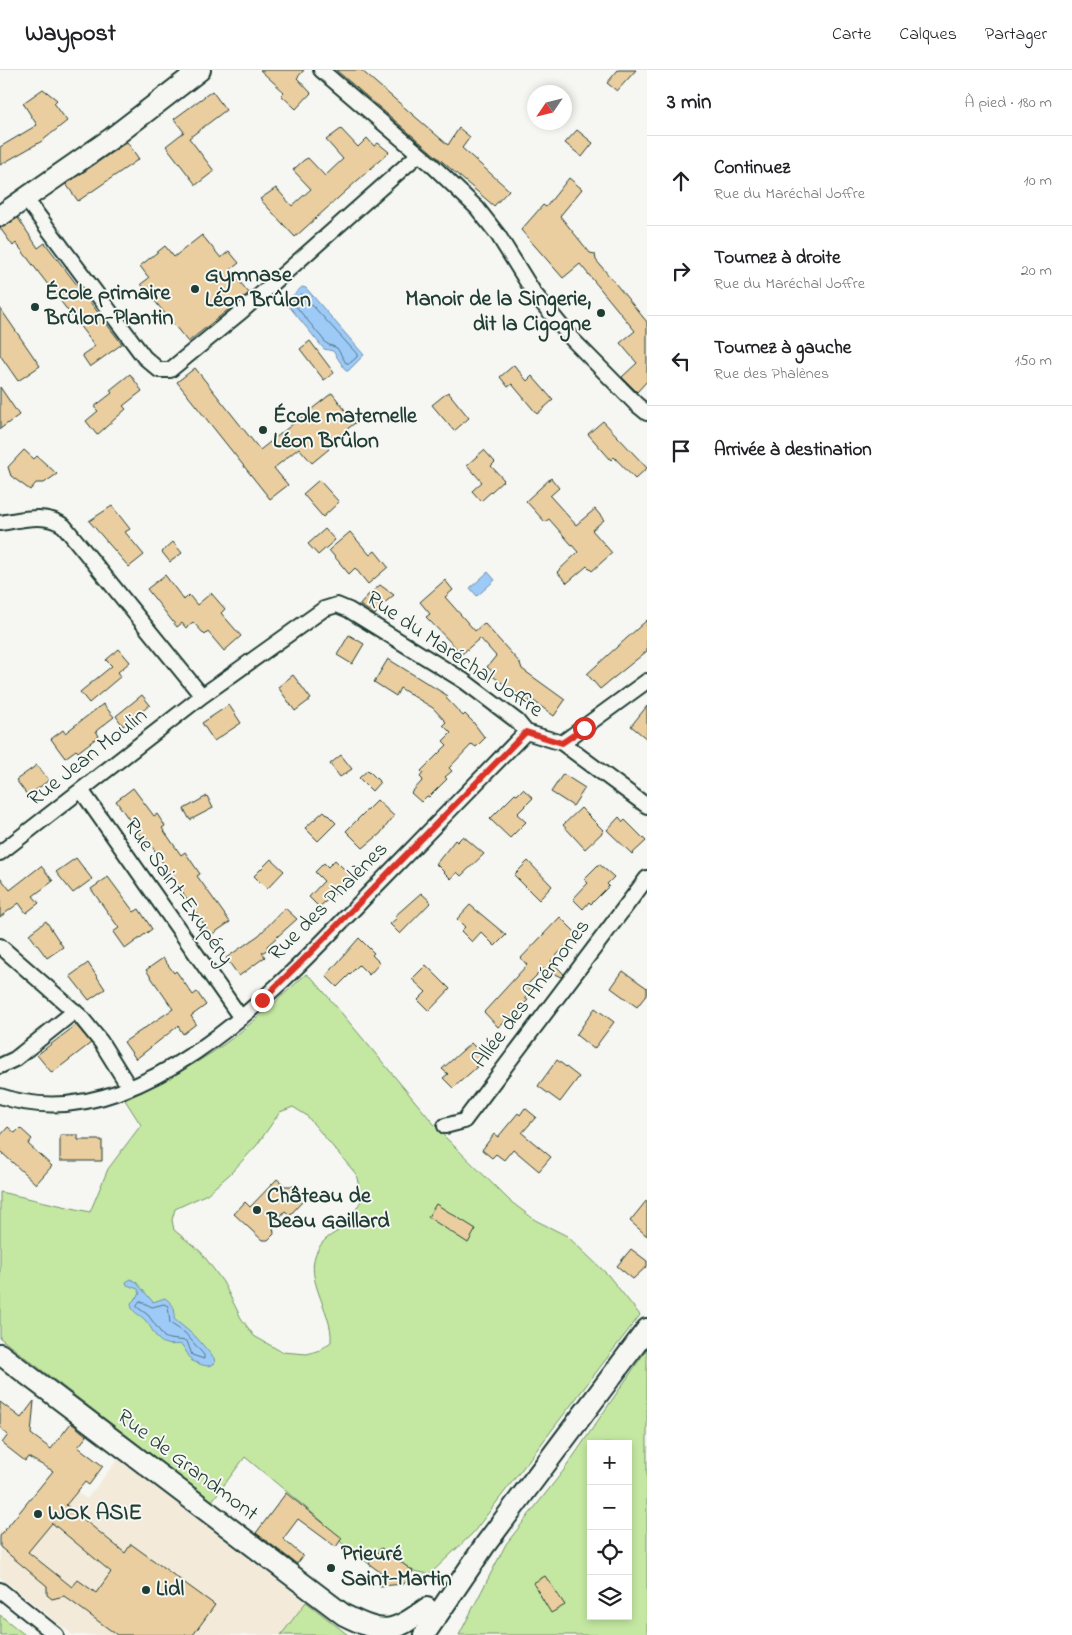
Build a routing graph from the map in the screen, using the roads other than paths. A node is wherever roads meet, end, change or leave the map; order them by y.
1 (200, 70) edge
2 (321, 70) edge
3 (419, 154) junction
4 (25, 198) junction
5 (0, 216) edge
6 (647, 412) edge
7 (0, 523) edge
8 (647, 681) edge
9 (202, 696) junction
10 (526, 732) junction
11 (562, 743) junction
12 (81, 790) junction
13 (647, 806) edge
14 (0, 852) edge
15 (647, 878) edge
16 (0, 946) edge
17 (75, 1011) junction
18 (241, 1018) junction
19 (0, 1066) edge
20 (129, 1087) junction
21 (0, 1096) edge
22 (445, 1126) dead end
23 (647, 1329) edge
24 (0, 1354) edge
25 (607, 1382) junction
26 (0, 1590) edge
27 (426, 1608) junction
28 (344, 1615) junction
29 (56, 1635) edge
30 (358, 1635) edge
31 (403, 1635) edge
32 (424, 1635) edge

1 - 4 street
2 - 3 street
3 - 4 street
3 - 6 street
4 - 5 street
7 - 9 street
8 - 11 street
9 - 10 street, Rue du Maréchal Joffre
9 - 12 street, Rue Jean Moulin
10 - 11 street, Rue du Maréchal Joffre
10 - 18 street, Rue des Phalènes
11 - 13 street, Rue du Maréchal Joffre
12 - 14 street, Rue Jean Moulin
12 - 18 street, Rue Saint-Exupéry
15 - 22 street, Allée des Anémones
16 - 17 street
17 - 19 street
17 - 20 street
18 - 20 street, Rue des Phalènes
20 - 21 street, Rue des Phalènes
23 - 25 street
24 - 28 street, Rue de Grandmont
25 - 27 street
25 - 32 street
26 - 29 street
27 - 28 street, Rue de Grandmont
27 - 31 street
28 - 30 street, Rue de Grandmont

